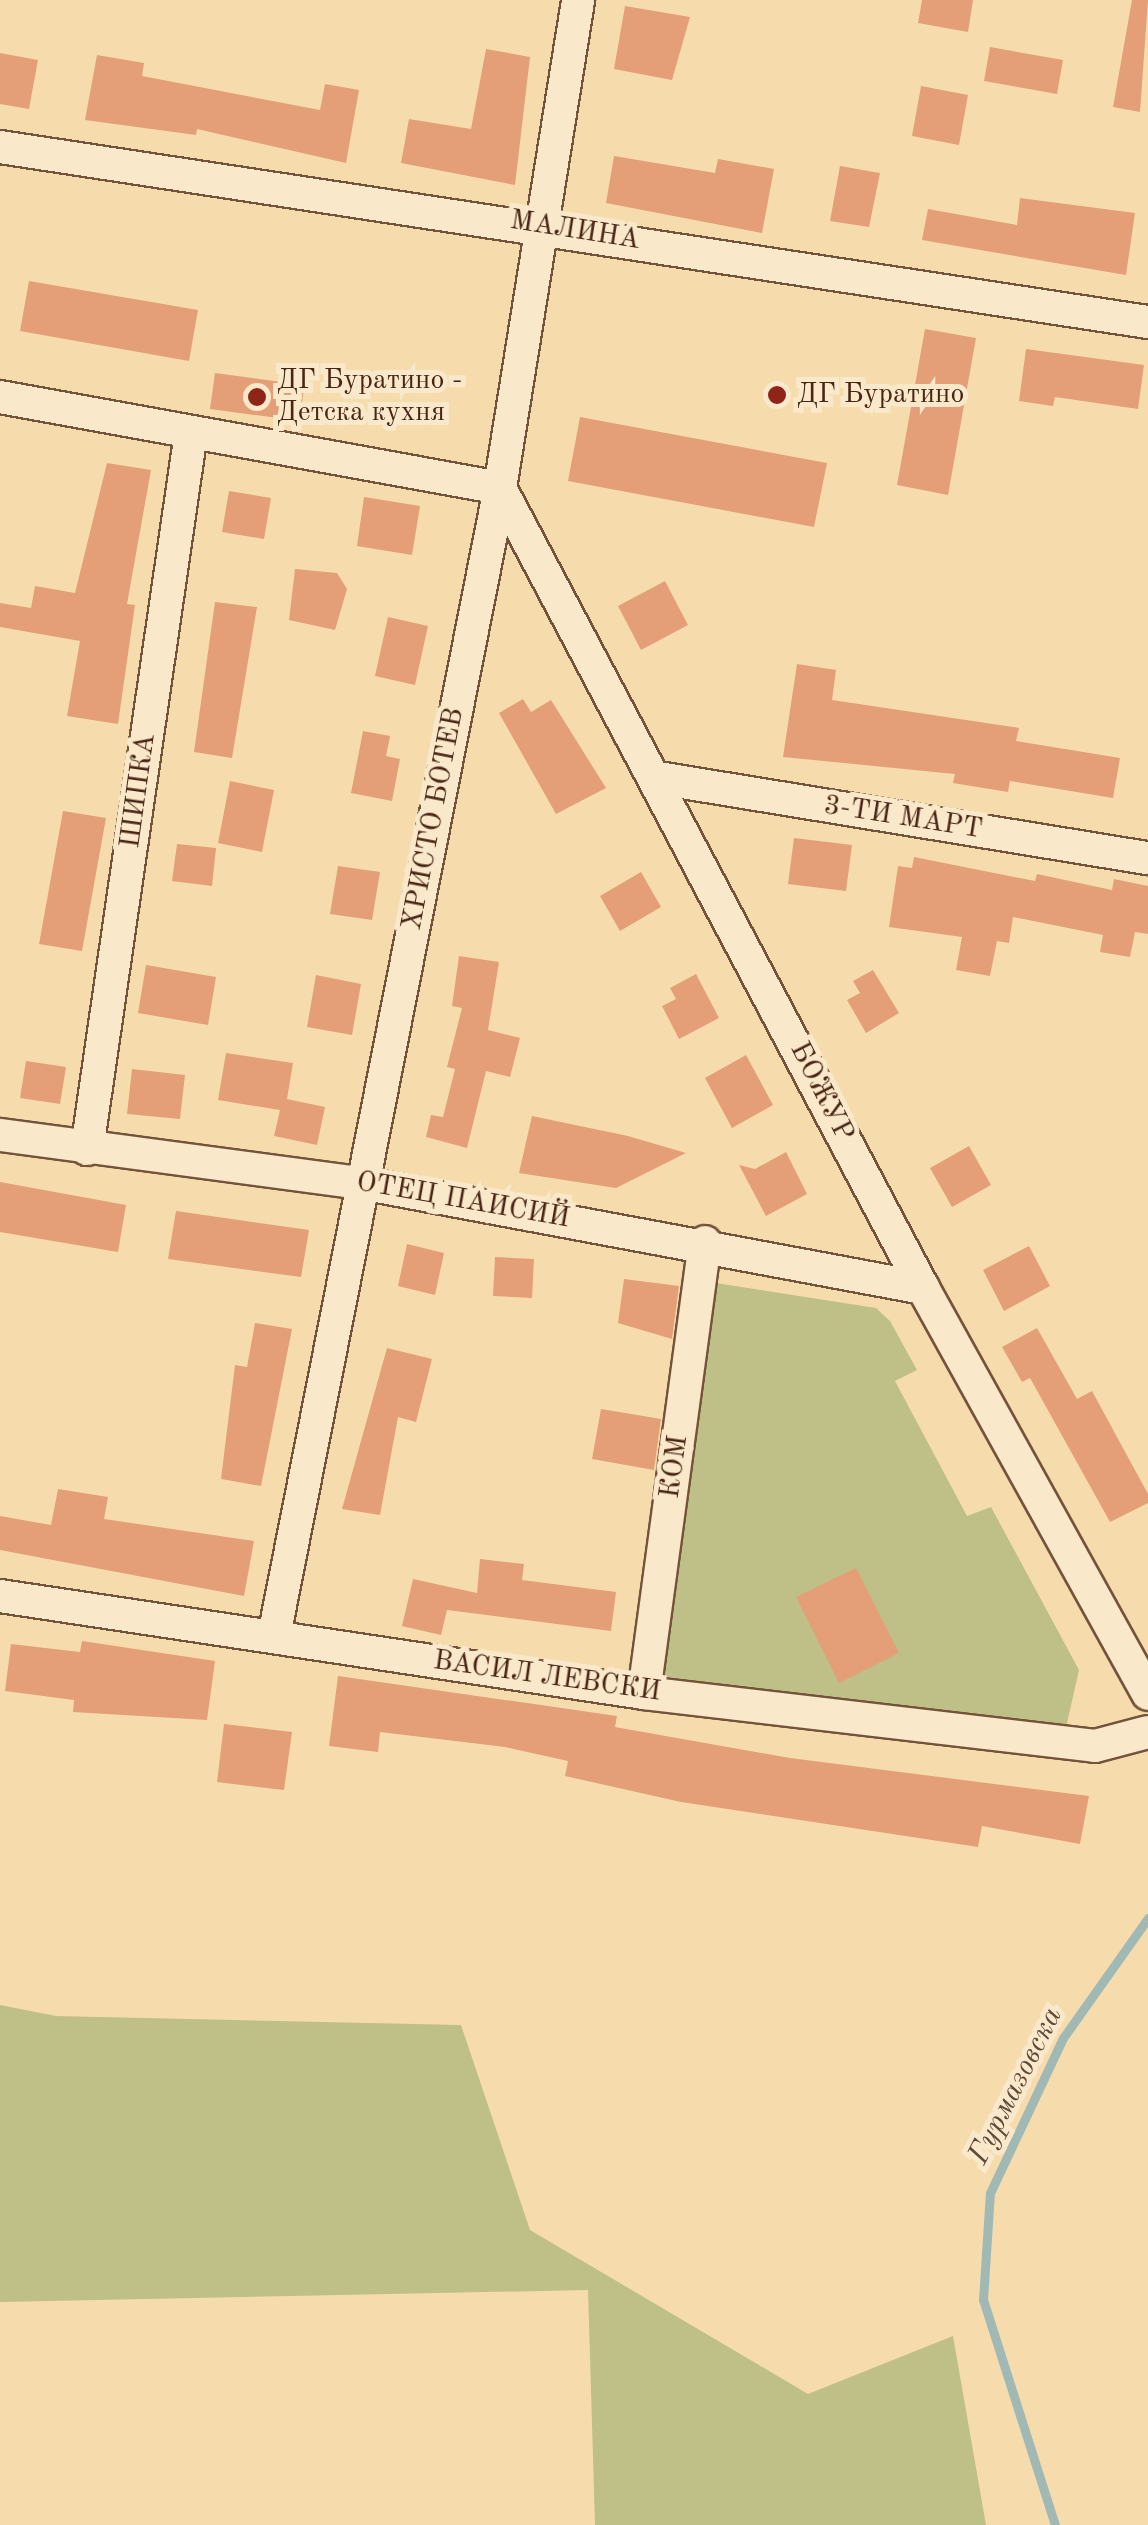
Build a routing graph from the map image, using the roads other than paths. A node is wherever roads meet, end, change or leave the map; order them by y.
1 (578, 0) edge
2 (0, 147) edge
3 (542, 226) junction
4 (1148, 322) edge
5 (0, 397) edge
6 (191, 433) junction
7 (500, 488) junction
8 (658, 778) junction
9 (1148, 858) edge
10 (0, 1135) edge
11 (87, 1148) junction
12 (361, 1182) junction
13 (705, 1242) junction
14 (922, 1288) junction
15 (0, 1596) edge
16 (274, 1636) junction
17 (644, 1693) junction
18 (1148, 1694) edge
19 (1148, 1732) edge

1 - 3 street, ХРИСТО БОТЕВ
2 - 3 street, МАЛИНА
3 - 4 street, МАЛИНА
3 - 7 street, ХРИСТО БОТЕВ
5 - 6 street
6 - 7 street
6 - 11 street, ШИПКА
7 - 8 street, БОЖУР
7 - 12 street, ХРИСТО БОТЕВ
8 - 9 street, 3-ТИ МАРТ
8 - 14 street, БОЖУР
10 - 11 street, ОТЕЦ ПАИСИЙ
11 - 12 street, ОТЕЦ ПАИСИЙ
12 - 13 street, ОТЕЦ ПАИСИЙ
12 - 16 street, ХРИСТО БОТЕВ
13 - 14 street, ОТЕЦ ПАИСИЙ
13 - 17 street, КОМ
14 - 18 street, БОЖУР
15 - 16 street, ВАСИЛ ЛЕВСКИ
16 - 17 street, ВАСИЛ ЛЕВСКИ
17 - 19 street, ВАСИЛ ЛЕВСКИ

